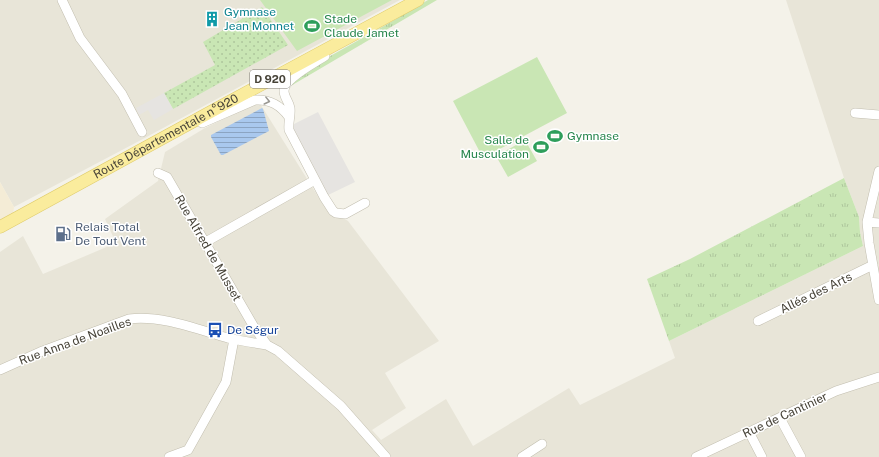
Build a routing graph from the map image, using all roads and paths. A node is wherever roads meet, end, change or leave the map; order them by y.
1 (62, 0) edge
2 (418, 0) edge
3 (375, 24) junction
4 (855, 113) dead end
5 (879, 115) edge
6 (289, 117) junction
7 (142, 132) dead end
8 (166, 136) junction
9 (879, 171) edge
10 (158, 173) dead end
11 (315, 180) junction
12 (365, 203) dead end
13 (867, 222) junction
14 (879, 223) edge
15 (0, 227) edge
16 (204, 243) junction
17 (873, 265) junction
18 (879, 300) edge
19 (758, 321) dead end
20 (254, 328) junction
21 (234, 339) junction
22 (245, 341) junction
23 (267, 345) junction
24 (0, 370) edge
25 (878, 377) edge
26 (780, 418) junction
27 (749, 432) junction
28 (542, 444) dead end
29 (169, 457) edge
30 (386, 457) edge
31 (522, 457) edge
32 (696, 457) edge
33 (762, 457) edge
34 (801, 457) edge

1 - 7 street
2 - 3 main road, D 920
3 - 6 street
3 - 8 main road, Route Départementale n°920 / D 920
4 - 5 street
8 -> 6 street
6 - 11 street
8 - 15 main road, Route Départementale n°920 / D 920
9 - 13 street
10 - 16 street, Rue Alfred de Musset
11 - 12 street
11 - 16 street
13 - 14 street
13 - 17 street
16 - 20 street, Rue Alfred de Musset
17 - 18 street
17 - 19 street, Allée des Arts
20 - 22 street
20 - 23 street, Rue Alfred de Musset
21 - 22 street, Rue Anna de Noailles
21 - 24 street, Rue Anna de Noailles
21 - 29 street
22 - 23 street, Rue Anna de Noailles
23 - 30 street, Rue Alfred de Musset
25 - 26 street, Rue de Cantinier
26 - 27 street, Rue de Cantinier
26 - 34 street
27 - 32 street, Rue de Cantinier
27 - 33 street
28 - 31 street

